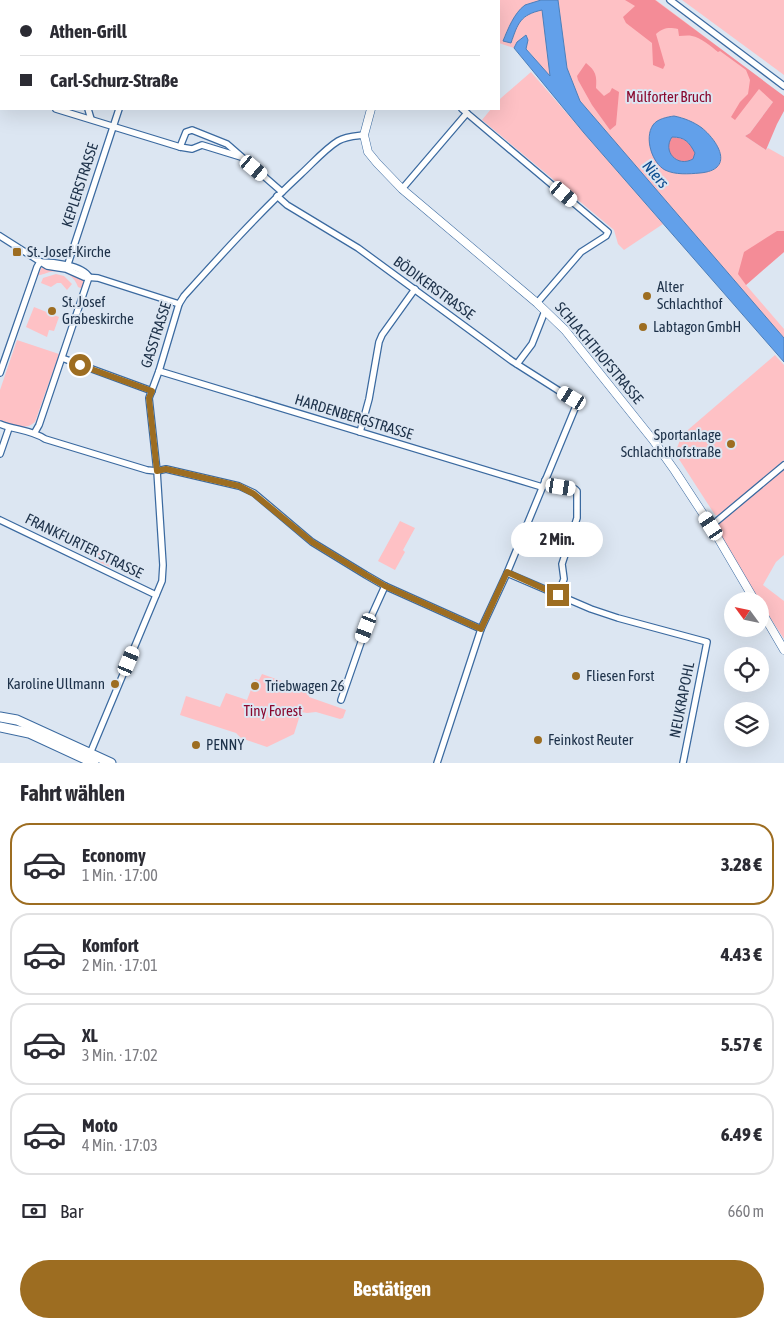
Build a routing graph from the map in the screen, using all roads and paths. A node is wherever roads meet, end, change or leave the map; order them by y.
1 (670, 0) edge
2 (784, 86) edge
3 (60, 110) edge
4 (88, 110) edge
5 (119, 110) edge
6 (369, 110) edge
7 (465, 111) edge
8 (91, 119) junction
9 (113, 127) junction
10 (364, 135) junction
11 (180, 147) junction
12 (241, 157) junction
13 (402, 189) junction
14 (280, 194) junction
15 (0, 236) edge
16 (40, 262) junction
17 (67, 267) junction
18 (89, 277) junction
19 (415, 289) junction
20 (537, 303) junction
21 (179, 304) junction
22 (545, 311) junction
23 (62, 358) junction
24 (518, 364) junction
25 (159, 371) junction
26 (0, 373) edge
27 (152, 391) junction
28 (0, 424) edge
29 (9, 428) junction
30 (35, 432) junction
31 (360, 432) junction
32 (0, 454) edge
33 (784, 465) edge
34 (157, 471) junction
35 (545, 480) junction
36 (542, 487) junction
37 (0, 520) edge
38 (711, 526) junction
39 (507, 572) junction
40 (385, 586) junction
41 (750, 592) edge
42 (156, 595) junction
43 (558, 595) junction
44 (769, 624) edge
45 (481, 629) junction
46 (784, 650) edge
47 (341, 700) dead end
48 (0, 717) edge
49 (0, 727) edge
50 (90, 759) edge
51 (111, 763) edge
52 (436, 763) edge
53 (683, 763) edge

1 - 2 street
3 - 8 street
4 - 8 street
5 - 9 street, KEPLERSTRASSE
6 - 10 main road
7 - 13 street
7 - 20 street
8 - 9 street
9 - 11 street
9 - 17 street, KEPLERSTRASSE
10 - 13 main road, SCHLACHTHOFSTRASSE
10 - 14 street, GASSTRASSE
11 - 12 street
11 - 12 street, BÖDIKERSTRASSE
12 - 14 street, BÖDIKERSTRASSE
13 - 20 main road, SCHLACHTHOFSTRASSE
14 - 19 street, BÖDIKERSTRASSE
14 - 21 street, GASSTRASSE
15 - 16 street
16 - 17 street
16 - 26 street
17 - 18 street
18 - 21 street
18 - 23 street
19 - 24 street, BÖDIKERSTRASSE
19 - 31 street
20 - 22 main road, SCHLACHTHOFSTRASSE
21 - 25 street, GASSTRASSE
22 - 24 street
22 - 38 main road, SCHLACHTHOFSTRASSE
23 - 27 street
23 - 30 street
24 - 35 street, BÖDIKERSTRASSE
25 - 27 street, GASSTRASSE
25 - 31 street, HARDENBERGSTRASSE
27 - 34 street, GASSTRASSE
28 - 29 street
29 - 30 street
29 - 32 street
30 - 34 street
31 - 36 street, HARDENBERGSTRASSE
33 - 38 street
34 - 40 street
34 - 42 street, GASSTRASSE
35 - 36 street
35 - 43 street
36 - 39 street
37 - 42 street, FRANKFURTER STRASSE
38 - 41 main road, SCHLACHTHOFSTRASSE
39 - 43 street
39 - 45 street
40 - 45 street
40 - 47 street
42 - 50 street, GASSTRASSE
43 - 53 street, NEUKRAPOHL
44 - 46 main road
45 - 52 street
48 - 50 main road
49 - 50 main road
50 - 51 main road

